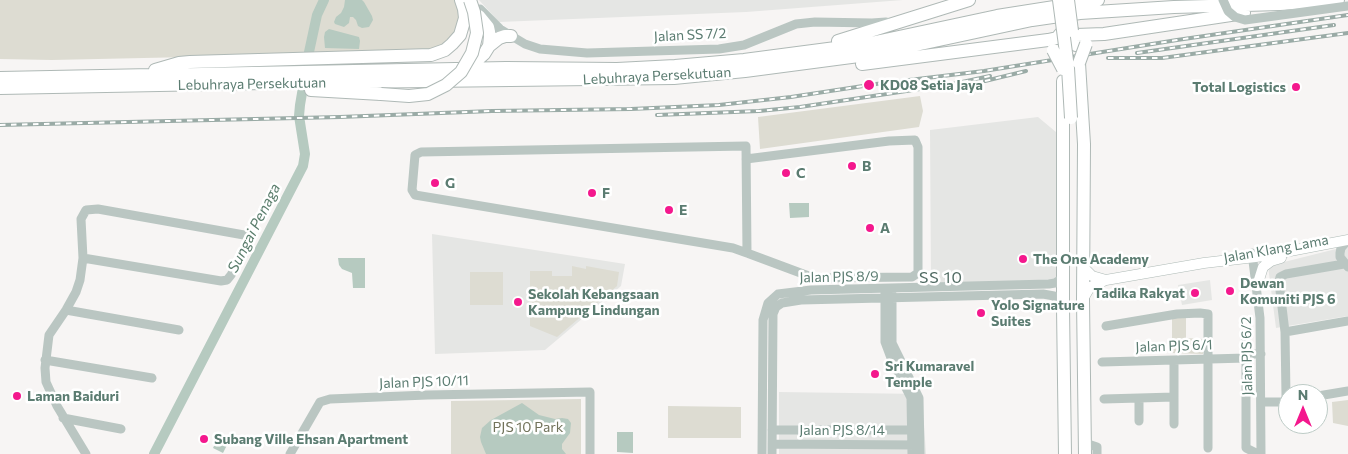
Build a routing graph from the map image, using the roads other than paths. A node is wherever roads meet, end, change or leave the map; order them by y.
1 (467, 0) edge
2 (969, 0) edge
3 (1058, 0) edge
4 (1067, 0) edge
5 (1098, 0) edge
6 (1223, 0) edge
7 (1338, 0) edge
8 (1280, 4) junction
9 (1348, 6) edge
10 (925, 14) junction
11 (479, 16) joint
12 (1069, 34) junction
13 (1104, 34) junction
14 (511, 36) junction
15 (1036, 42) junction
16 (489, 46) junction
17 (805, 51) junction
18 (817, 62) junction
19 (1079, 65) junction
20 (468, 68) junction
21 (1063, 70) junction
22 (276, 74) junction
23 (0, 78) edge
24 (0, 88) edge
25 (746, 159) junction
26 (1348, 236) edge
27 (1348, 240) edge
28 (1305, 248) junction
29 (747, 253) junction
30 (1252, 255) junction
31 (83, 258) junction
32 (1346, 266) edge
33 (1084, 268) junction
34 (1064, 277) junction
35 (828, 279) junction
36 (1106, 280) junction
37 (1257, 286) junction
38 (828, 290) junction
39 (888, 294) junction
40 (1083, 300) junction
41 (766, 307) junction
42 (776, 307) junction
43 (1063, 308) junction
44 (66, 310) junction
45 (1348, 321) edge
46 (1106, 326) dead end
47 (179, 330) dead end
48 (1246, 332) dead end
49 (1285, 332) junction
50 (1074, 345) junction
51 (1246, 358) junction
52 (1261, 358) junction
53 (1208, 359) junction
54 (45, 360) junction
55 (1174, 360) junction
56 (1102, 362) dead end
57 (152, 378) dead end
58 (762, 384) junction
59 (773, 384) junction
60 (1287, 384) edge
61 (1348, 391) edge
62 (1328, 394) edge
63 (1174, 397) junction
64 (1348, 397) edge
65 (1139, 398) junction
66 (1278, 398) edge
67 (1104, 399) dead end
68 (1261, 399) junction
69 (1328, 400) edge
70 (63, 418) junction
71 (1138, 421) dead end
72 (1174, 424) dead end
73 (1065, 425) junction
74 (121, 429) dead end
75 (772, 430) junction
76 (911, 430) junction
77 (772, 444) junction
78 (782, 444) junction
79 (1208, 448) dead end
80 (901, 449) edge
81 (916, 449) edge
82 (1083, 450) edge
83 (86, 454) edge
84 (290, 454) edge
85 (590, 454) edge
86 (762, 454) edge
87 (772, 454) edge
88 (782, 454) edge
89 (1065, 454) edge
90 (1070, 454) edge
91 (1097, 454) edge
92 (1258, 454) edge
93 (1262, 454) edge

1 - 11 street
1 - 14 street, Jalan SS 7/2
1 - 22 highway
1 - 22 highway, bridge
2 - 10 highway
3 - 12 highway, bridge
3 - 50 highway, bridge
4 - 12 highway, bridge
4 - 50 highway, bridge
5 - 17 highway, Lebuhraya Persekutuan
6 - 9 street, bridge
7 - 8 highway, Lebuhraya Persekutuan
8 - 13 highway
8 - 18 highway, Lebuhraya Persekutuan
10 - 14 street, Jalan SS 7/2
10 - 17 highway
11 - 16 highway
12 - 13 highway
12 - 15 highway
12 - 19 highway
12 - 21 highway, bridge
13 - 19 highway, bridge
14 - 16 highway
15 - 18 highway
15 - 21 highway, bridge
16 - 20 highway
17 - 20 highway, Lebuhraya Persekutuan
18 - 22 highway, Lebuhraya Persekutuan
19 - 33 highway
20 - 22 highway, Lebuhraya Persekutuan
21 - 34 highway
22 - 23 highway, Lebuhraya Persekutuan
22 - 24 highway, Lebuhraya Persekutuan
25 - 29 street
25 - 29 street
25 - 35 street
26 - 30 main road, Jalan Klang Lama
27 - 28 main road, Jalan Klang Lama
27 - 32 street
28 - 30 main road, Jalan Klang Lama
28 - 37 main road
29 - 35 street
30 - 36 main road, Jalan Klang Lama
30 - 37 street, Jalan PJS 6/2
31 - 31 street
31 - 44 street
32 - 49 street
33 - 36 main road
33 - 40 highway
34 - 39 street, Jalan PJS 8/9
34 - 43 highway
35 - 38 street
36 - 40 main road, Jalan Klang Lama
37 - 52 street, Jalan PJS 6/2
38 - 39 street, Jalan PJS 8/9
38 - 41 street, Jalan PJS 8/9
39 - 42 street, Jalan PJS 8/9
39 - 43 street, Jalan PJS 8/9
39 - 76 street
39 - 81 street
40 - 82 highway
41 - 42 street, Jalan PJS 8/9
41 - 58 street
42 - 59 street
43 - 73 highway
44 - 47 street
44 - 54 street
45 - 49 street
46 - 53 street
48 - 51 street
49 - 60 street
50 - 82 highway
50 - 90 highway
51 - 52 street, Jalan PJS 6/1
51 - 53 street, Jalan PJS 6/1
51 - 92 street
52 - 68 street, Jalan PJS 6/2
53 - 55 street, Jalan PJS 6/1
53 - 79 street
54 - 57 street
54 - 70 street
55 - 56 street, Jalan PJS 6/1
55 - 63 street
58 - 59 street
58 - 86 street
59 - 75 street
61 - 62 street
63 - 65 street
63 - 72 street
64 - 69 street
65 - 67 street
65 - 71 street
66 - 68 street
68 - 93 street, Jalan PJS 6/2
70 - 74 street
70 - 83 street
73 - 89 highway
73 - 90 highway
75 - 76 street
75 - 77 street
76 - 81 street
77 - 78 street, Jalan PJS 8/14
77 - 87 street
78 - 80 street, Jalan PJS 8/14
78 - 88 street
80 - 81 street, Jalan PJS 8/14
82 - 91 street
84 - 85 street, Jalan PJS 10/11

